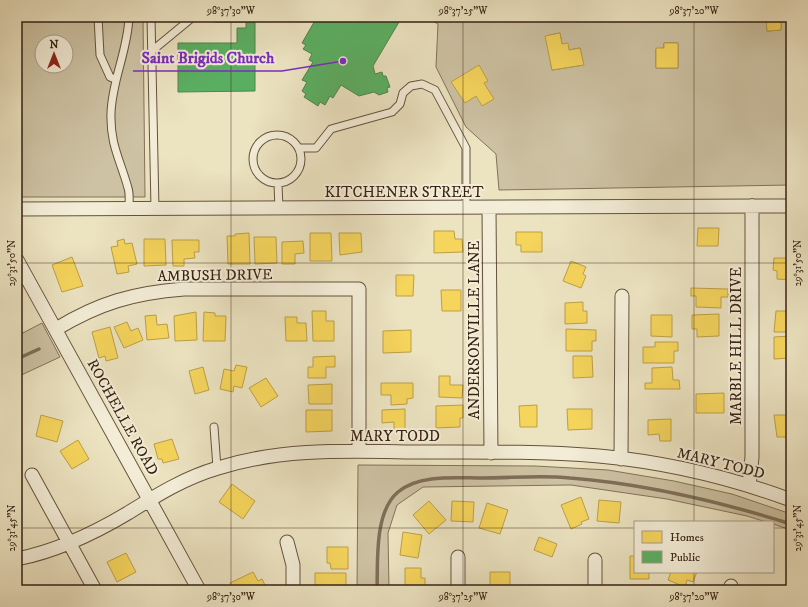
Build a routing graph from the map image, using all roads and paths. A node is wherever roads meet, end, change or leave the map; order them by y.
1 (98, 17) edge
2 (129, 17) edge
3 (151, 17) edge
4 (193, 17) edge
5 (153, 50) junction
6 (115, 79) junction
7 (299, 148) junction
8 (278, 184) junction
9 (752, 206) junction
10 (791, 206) edge
11 (466, 208) junction
12 (489, 208) junction
13 (17, 209) edge
14 (129, 209) junction
15 (155, 209) junction
16 (279, 209) junction
17 (17, 260) edge
18 (22, 280) edge
19 (622, 296) dead end
20 (56, 329) junction
21 (214, 427) dead end
22 (359, 452) junction
23 (491, 453) junction
24 (621, 459) junction
25 (217, 468) junction
26 (32, 476) dead end
27 (749, 485) junction
28 (150, 499) junction
29 (791, 500) edge
30 (287, 542) dead end
31 (70, 543) junction
32 (458, 557) dead end
33 (17, 560) edge
34 (595, 560) dead end
35 (95, 590) edge
36 (199, 590) edge
37 (293, 590) edge
38 (458, 590) edge
39 (595, 590) edge

1 - 6 lane
2 - 6 lane
3 - 5 lane
4 - 5 lane
5 - 15 lane
6 - 14 lane
7 - 8 lane
7 - 8 lane
7 - 11 lane
8 - 16 lane
9 - 10 street, KITCHENER STREET
9 - 12 street, KITCHENER STREET
9 - 27 street, MARBLE HILL DRIVE
11 - 12 street, KITCHENER STREET
11 - 16 street, KITCHENER STREET
12 - 23 street, ANDERSONVILLE LANE
13 - 14 street, KITCHENER STREET
14 - 15 street, KITCHENER STREET
15 - 16 street, KITCHENER STREET
17 - 18 street, ROCHELLE ROAD
18 - 20 street, ROCHELLE ROAD
19 - 24 street
20 - 22 street, AMBUSH DRIVE
20 - 28 street, ROCHELLE ROAD
21 - 25 lane
22 - 23 street, MARY TODD
22 - 25 street, MARY TODD
23 - 24 street, MARY TODD
24 - 27 street, MARY TODD
25 - 28 street, MARY TODD
26 - 31 street
27 - 29 street, MARY TODD
28 - 31 street, MARY TODD
28 - 36 street, ROCHELLE ROAD
30 - 37 street
31 - 33 street, MARY TODD
31 - 35 street
32 - 38 street
34 - 39 street

